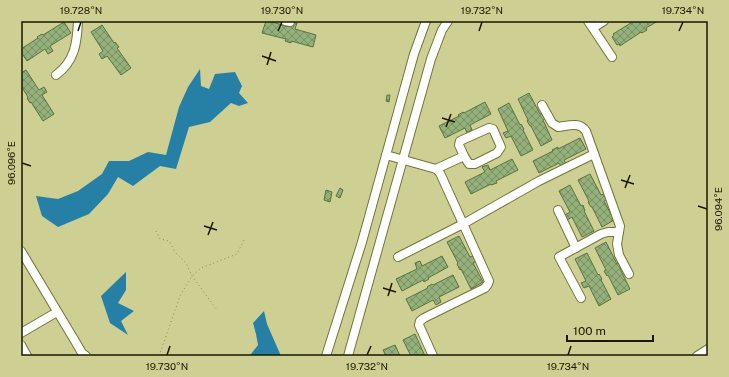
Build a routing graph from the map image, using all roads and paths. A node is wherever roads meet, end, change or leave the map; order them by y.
1 (78, 21) edge
2 (426, 21) edge
3 (448, 21) edge
4 (588, 21) edge
5 (604, 21) edge
6 (593, 28) junction
7 (612, 57) dead end
8 (56, 74) dead end
9 (542, 105) dead end
10 (594, 154) junction
11 (386, 155) junction
12 (464, 156) junction
13 (403, 159) junction
14 (436, 168) junction
15 (558, 210) dead end
16 (463, 224) junction
17 (156, 231) dead end
18 (619, 232) junction
19 (245, 238) dead end
20 (576, 248) junction
21 (21, 251) edge
22 (398, 257) dead end
23 (629, 274) dead end
24 (192, 276) junction
25 (581, 298) dead end
26 (217, 310) dead end
27 (57, 312) junction
28 (21, 333) edge
29 (21, 345) edge
30 (708, 349) edge
31 (28, 356) edge
32 (86, 356) edge
33 (159, 356) edge
34 (326, 356) edge
35 (348, 356) edge
36 (433, 356) edge
37 (697, 356) edge

1 - 8 street
2 - 11 street
3 - 13 street
4 - 6 street
5 - 6 street
6 - 7 street
9 - 10 street
10 - 16 street
10 - 18 street
11 - 13 street
11 - 34 street
12 - 12 street
12 - 14 street
13 - 14 street
13 - 35 street
14 - 16 street
15 - 20 street
16 - 22 street
16 - 36 street
17 - 24 path
18 - 20 street
18 - 23 street
19 - 24 path
20 - 25 street
21 - 27 street
24 - 26 path
24 - 33 path
27 - 28 street
27 - 32 street
29 - 31 street
30 - 37 street

